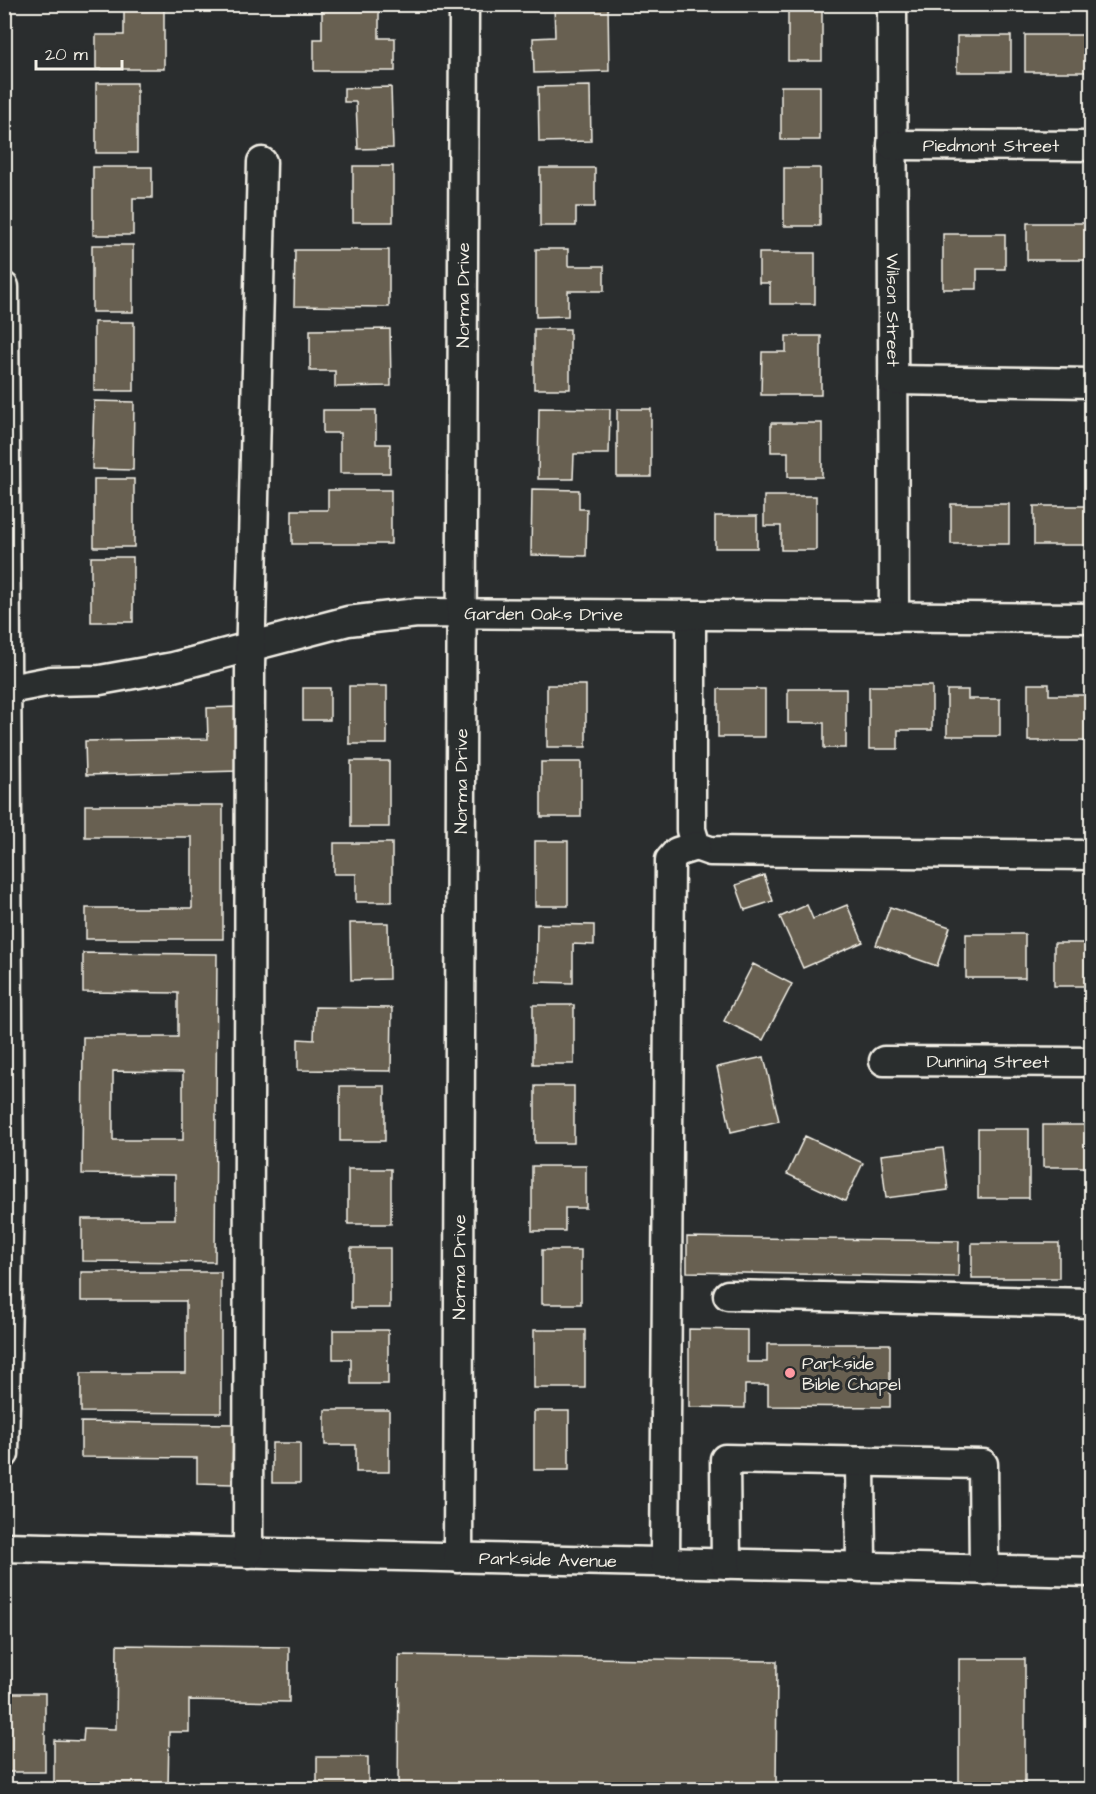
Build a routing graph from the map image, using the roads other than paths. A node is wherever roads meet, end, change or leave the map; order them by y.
1 (464, 4) edge
2 (891, 4) edge
3 (892, 145) junction
4 (1092, 146) edge
5 (262, 162) dead end
6 (4, 287) edge
7 (893, 380) junction
8 (1092, 383) edge
9 (461, 613) junction
10 (692, 615) junction
11 (894, 617) junction
12 (1092, 618) edge
13 (250, 646) junction
14 (6, 690) edge
15 (696, 846) junction
16 (1092, 855) edge
17 (6, 913) edge
18 (884, 1061) dead end
19 (1092, 1062) edge
20 (7, 1278) edge
21 (728, 1295) dead end
22 (1092, 1303) edge
23 (4, 1454) edge
24 (860, 1462) junction
25 (4, 1548) edge
26 (248, 1553) junction
27 (458, 1558) junction
28 (665, 1563) junction
29 (726, 1564) junction
30 (861, 1567) junction
31 (984, 1570) junction
32 (1092, 1572) edge

1 - 9 street, Norma Drive
2 - 3 street, Wilson Street
3 - 4 street, Piedmont Street
3 - 7 street, Wilson Street
5 - 13 street
6 - 14 street
7 - 8 street
7 - 11 street, Wilson Street
9 - 10 street, Garden Oaks Drive
9 - 13 street, Garden Oaks Drive
9 - 27 street, Norma Drive
10 - 11 street, Garden Oaks Drive
10 - 15 street
11 - 12 street, Garden Oaks Drive
13 - 14 street, Garden Oaks Drive
13 - 26 street
14 - 17 street
15 - 16 street
15 - 28 street
17 - 20 street
18 - 19 street, Dunning Street
20 - 23 street
21 - 22 street
24 - 29 street
24 - 30 street
24 - 31 street
25 - 26 street, Parkside Avenue
26 - 27 street, Parkside Avenue
27 - 28 street, Parkside Avenue
28 - 29 street, Parkside Avenue
29 - 30 street, Parkside Avenue
30 - 31 street, Parkside Avenue
31 - 32 street, Parkside Avenue

